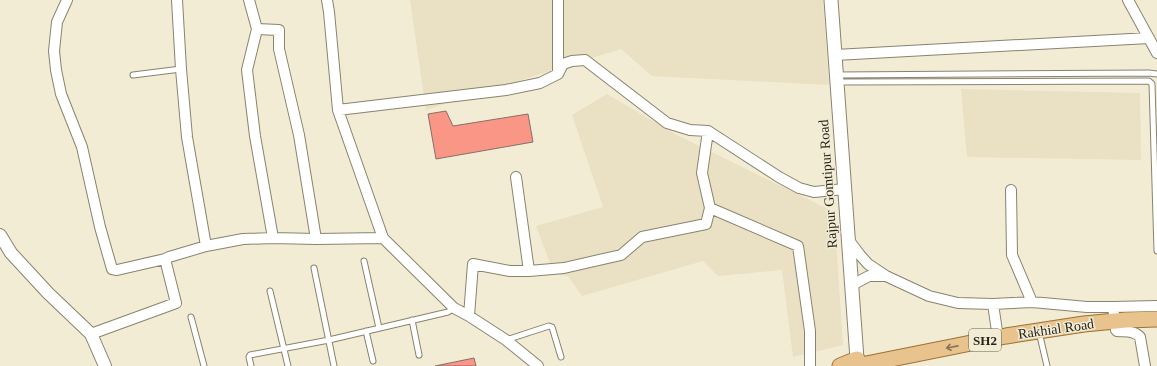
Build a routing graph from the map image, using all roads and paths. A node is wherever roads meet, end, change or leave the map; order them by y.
1 (67, 0) edge
2 (177, 0) edge
3 (249, 0) edge
4 (326, 0) edge
5 (558, 0) edge
6 (831, 0) edge
7 (1128, 0) edge
8 (257, 29) junction
9 (1149, 38) junction
10 (1157, 53) edge
11 (835, 55) junction
12 (181, 69) junction
13 (1149, 73) junction
14 (558, 74) junction
15 (948, 74) junction
16 (990, 74) junction
17 (1157, 74) edge
18 (133, 75) dead end
19 (904, 75) junction
20 (836, 79) junction
21 (1150, 81) junction
22 (904, 82) junction
23 (948, 82) junction
24 (990, 82) junction
25 (338, 110) junction
26 (1155, 115) edge
27 (708, 132) junction
28 (516, 177) dead end
29 (845, 189) junction
30 (1011, 190) dead end
31 (710, 208) junction
32 (0, 235) edge
33 (273, 238) junction
34 (316, 238) junction
35 (383, 238) junction
36 (848, 239) junction
37 (206, 246) junction
38 (1157, 251) edge
39 (165, 259) junction
40 (364, 261) dead end
41 (314, 268) dead end
42 (529, 271) junction
43 (886, 276) junction
44 (852, 285) junction
45 (270, 291) dead end
46 (1032, 302) junction
47 (993, 304) junction
48 (1157, 306) edge
49 (454, 308) junction
50 (469, 316) junction
51 (1118, 316) junction
52 (191, 317) dead end
53 (1157, 319) edge
54 (412, 320) junction
55 (379, 328) junction
56 (366, 331) junction
57 (1039, 331) junction
58 (90, 334) junction
59 (998, 338) junction
60 (329, 340) junction
61 (506, 340) junction
62 (284, 348) junction
63 (419, 355) dead end
64 (561, 357) dead end
65 (373, 361) dead end
66 (858, 364) edge
67 (105, 366) edge
68 (204, 366) edge
69 (251, 366) edge
70 (288, 366) edge
71 (334, 366) edge
72 (538, 366) edge
73 (810, 366) edge
74 (840, 366) edge
75 (1047, 366) edge
76 (1145, 366) edge

1 - 39 street
2 - 12 street
3 - 8 street
4 - 25 street
5 - 14 street
6 - 11 main road, Rajpur Gomtipur Road
7 - 9 street
8 - 33 street
8 - 34 street
9 - 10 street
9 - 11 street
11 - 20 main road, Rajpur Gomtipur Road
12 - 18 lane
12 - 37 street
13 - 16 lane
13 - 17 lane
13 - 21 lane
14 - 25 street
14 - 27 street
15 - 16 lane
15 - 19 lane
15 - 23 lane
16 - 24 lane
19 - 20 lane
19 - 22 lane
20 - 22 lane
20 - 29 main road, Rajpur Gomtipur Road
21 - 24 lane
21 - 26 lane
22 - 23 lane
23 - 24 lane
25 - 35 street
26 - 38 lane
27 - 29 street
27 - 31 street
28 - 42 street
29 - 36 main road, Rajpur Gomtipur Road
30 - 46 street
31 - 42 street
31 - 73 street
32 - 58 street
33 - 34 street
33 - 37 street
34 - 35 street
35 - 49 street
36 - 43 street
36 - 44 main road, Rajpur Gomtipur Road
37 - 39 street
39 - 58 street
40 - 55 lane
41 - 60 lane
42 - 50 street
43 - 44 street
43 - 47 street
44 - 66 main road, Rajpur Gomtipur Road
45 - 62 lane
46 - 47 street
46 - 51 street
47 - 59 street
48 - 51 street
49 - 50 street
49 - 54 lane
50 - 61 street
51 - 53 main road, SH2
51 - 57 main road, Rakhial Road / SH2
51 - 76 street
52 - 68 lane
54 - 55 lane
54 - 63 lane
55 - 56 lane
56 - 60 lane
56 - 65 lane
57 - 59 main road, Rakhial Road / SH2
57 - 75 lane
58 - 67 street
59 -> 66 main road, Rakhial Road / SH2
60 - 62 lane
60 - 71 lane
61 - 64 lane
61 - 72 street
62 - 69 lane
62 - 70 lane
66 - 74 main road, Rakhial Road / SH2

